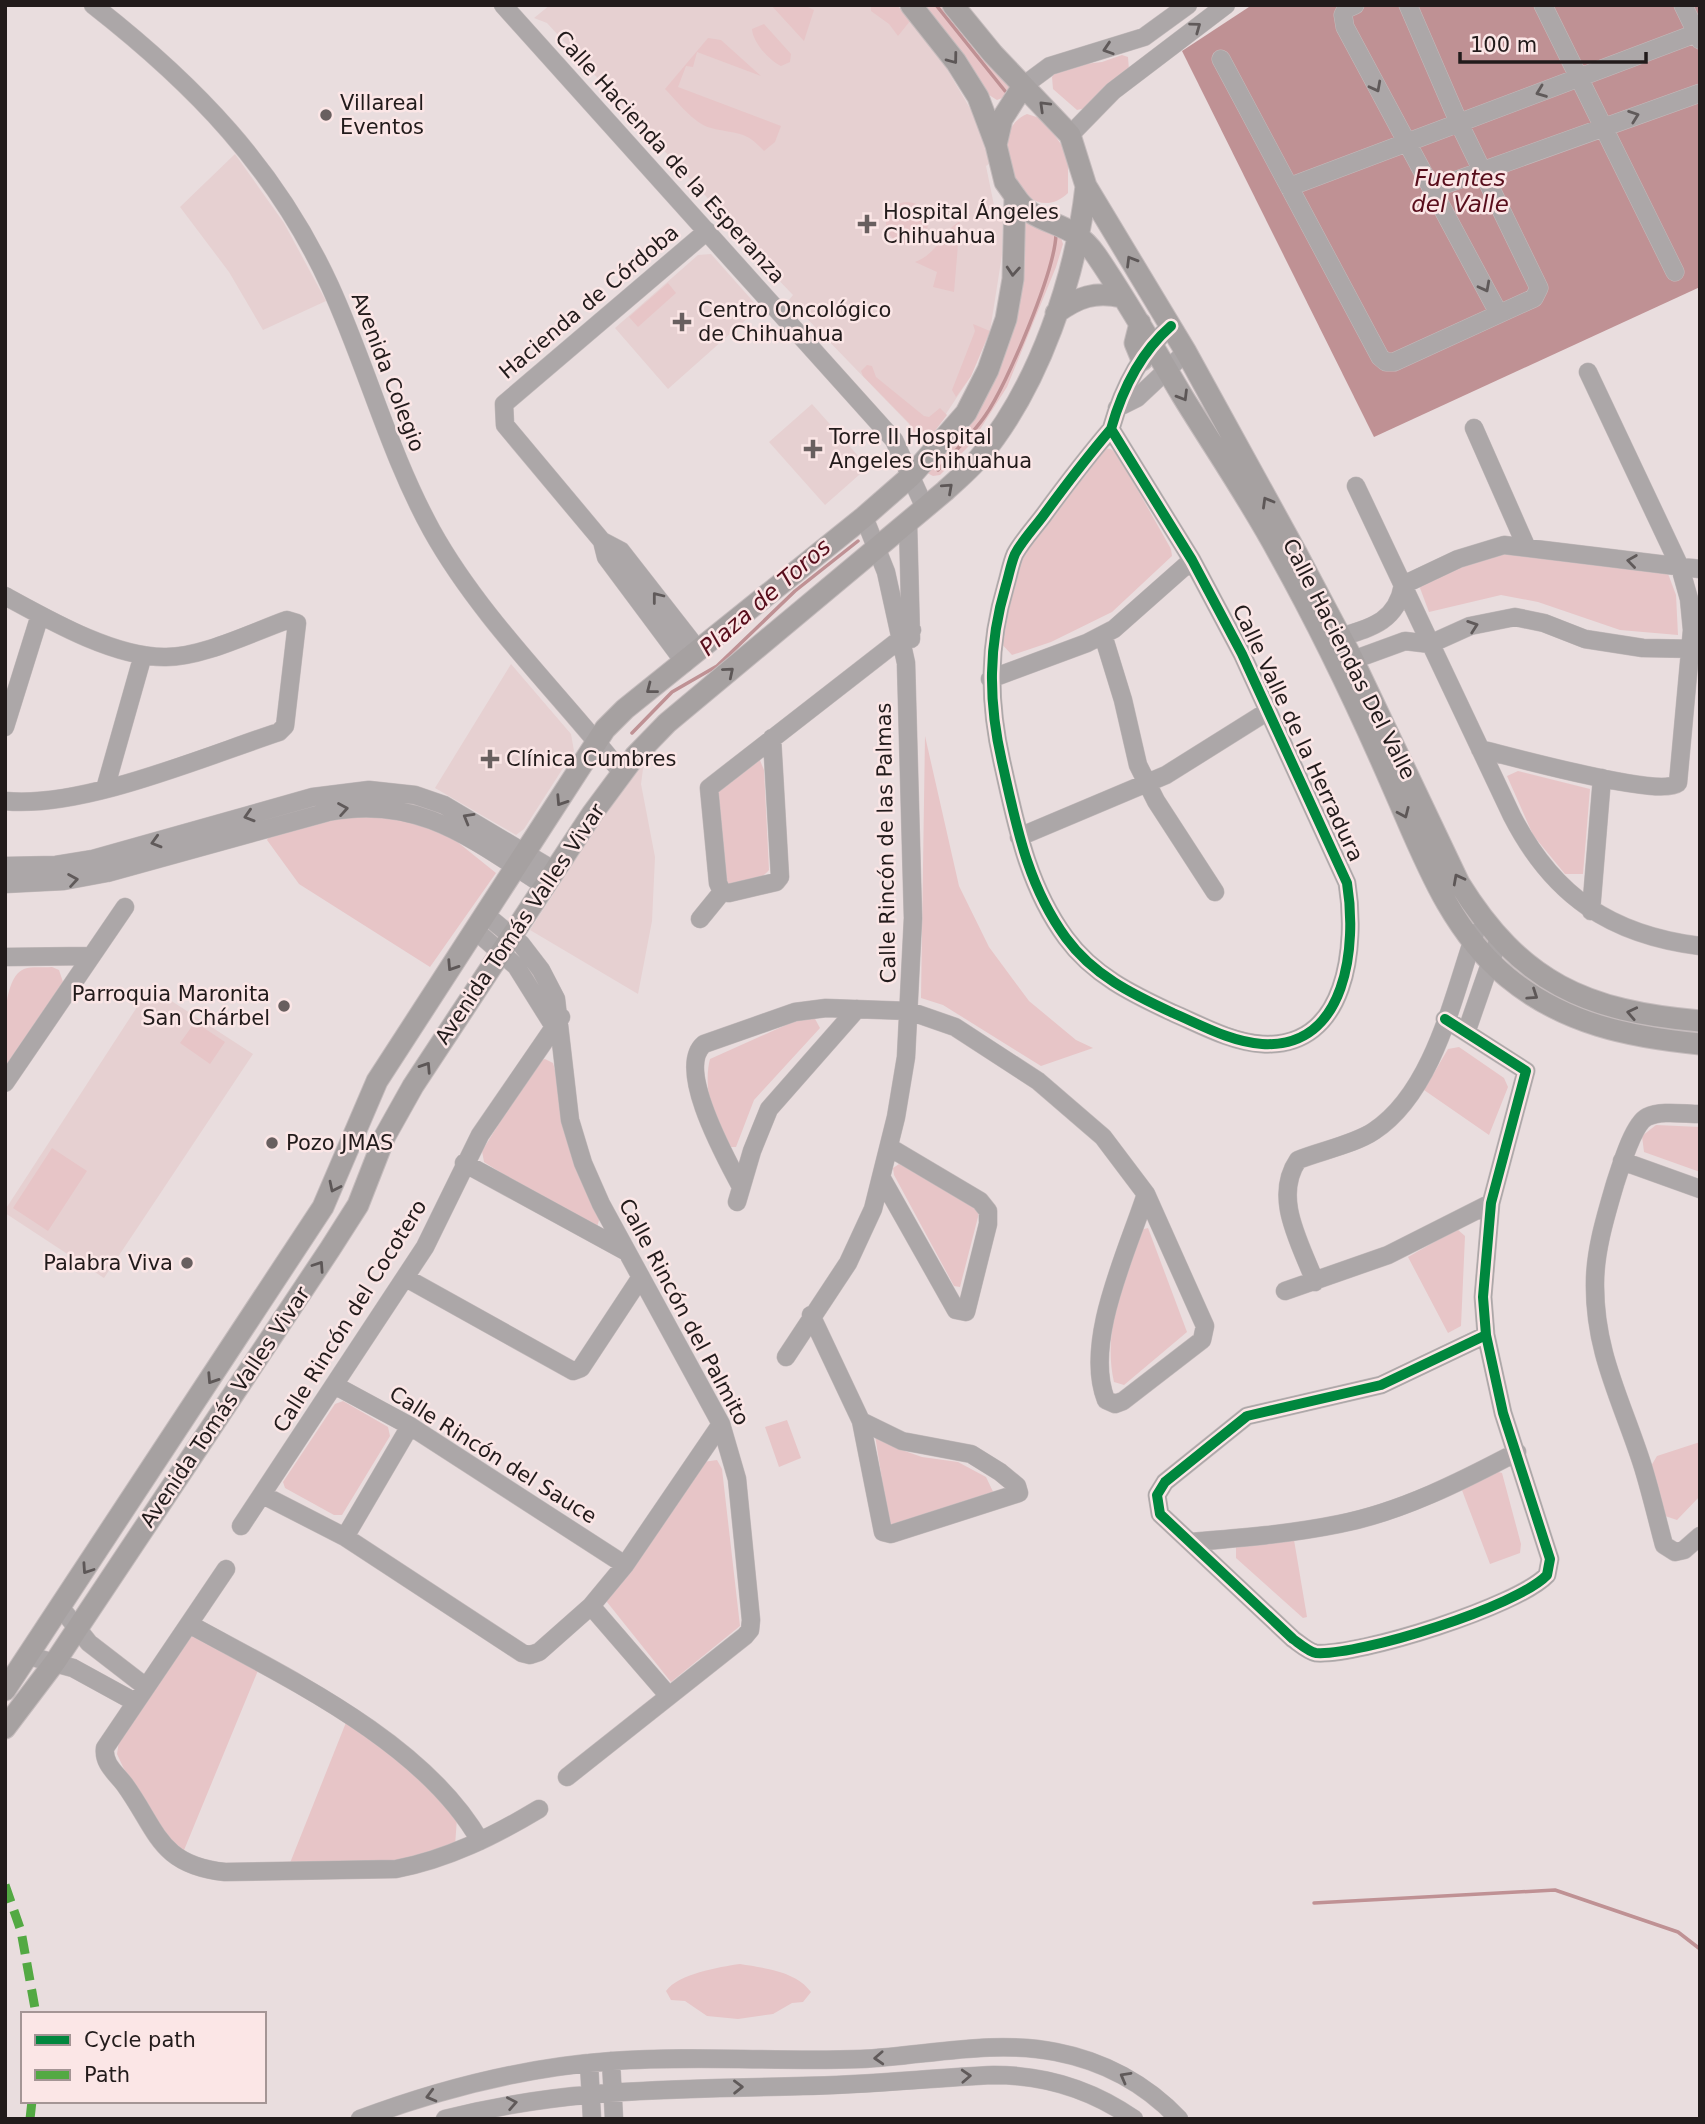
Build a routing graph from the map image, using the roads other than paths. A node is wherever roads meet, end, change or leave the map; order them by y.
1 (93, 5) edge
2 (503, 5) edge
3 (911, 5) edge
4 (953, 5) edge
5 (1188, 5) edge
6 (1226, 5) edge
7 (1355, 5) edge
8 (1408, 5) edge
9 (1543, 5) edge
10 (1683, 5) edge
11 (1144, 37) junction
12 (1698, 37) edge
13 (1156, 56) junction
14 (1221, 59) dead end
15 (1579, 78) junction
16 (1023, 86) junction
17 (1700, 93) edge
18 (1459, 123) junction
19 (1603, 128) junction
20 (1070, 135) junction
21 (1406, 143) junction
22 (996, 145) junction
23 (1483, 171) junction
24 (1086, 186) junction
25 (1289, 187) junction
26 (1432, 189) junction
27 (1015, 196) junction
28 (707, 232) junction
29 (1081, 235) junction
30 (1675, 272) dead end
31 (1122, 297) junction
32 (1157, 303) junction
33 (1056, 313) junction
34 (1499, 314) junction
35 (1139, 324) junction
36 (1171, 326) junction
37 (1146, 352) junction
38 (1186, 352) junction
39 (1588, 372) dead end
40 (1161, 375) junction
41 (1117, 408) junction
42 (1474, 428) dead end
43 (1111, 429) junction
44 (911, 476) junction
45 (1356, 486) dead end
46 (925, 508) junction
47 (864, 517) junction
48 (908, 523) junction
49 (1526, 546) junction
50 (878, 549) junction
51 (1192, 560) junction
52 (1679, 567) junction
53 (1700, 569) edge
54 (910, 581) junction
55 (889, 584) junction
56 (1403, 585) junction
57 (5, 596) edge
58 (40, 615) junction
59 (906, 634) junction
60 (1103, 635) junction
61 (1333, 639) junction
62 (1430, 644) junction
63 (1695, 650) edge
64 (142, 655) junction
65 (692, 657) junction
66 (1345, 663) junction
67 (990, 679) junction
68 (1268, 711) junction
69 (5, 727) edge
70 (772, 738) junction
71 (599, 744) junction
72 (1480, 749) junction
73 (622, 773) junction
74 (1602, 778) junction
75 (1147, 785) junction
76 (105, 789) junction
77 (5, 801) edge
78 (221, 832) junction
79 (1019, 836) junction
80 (522, 861) junction
81 (5, 866) edge
82 (550, 878) junction
83 (5, 884) edge
84 (722, 892) junction
85 (1215, 892) dead end
86 (125, 907) dead end
87 (1591, 911) junction
88 (1481, 916) junction
89 (700, 919) dead end
90 (481, 923) junction
91 (1499, 938) junction
92 (1473, 941) junction
93 (507, 943) junction
94 (1700, 946) edge
95 (90, 956) junction
96 (8, 961) edge
97 (1491, 961) junction
98 (857, 1009) junction
99 (909, 1011) junction
100 (1445, 1019) junction
101 (1700, 1021) edge
102 (558, 1027) junction
103 (1467, 1030) junction
104 (1700, 1044) edge
105 (5, 1083) edge
106 (1700, 1114) edge
107 (889, 1147) junction
108 (1622, 1161) junction
109 (464, 1163) junction
110 (881, 1177) junction
111 (1700, 1189) edge
112 (1146, 1194) junction
113 (1491, 1203) junction
114 (627, 1253) junction
115 (406, 1278) junction
116 (641, 1278) junction
117 (1315, 1282) junction
118 (1285, 1291) dead end
119 (811, 1315) junction
120 (1486, 1335) junction
121 (786, 1357) dead end
122 (336, 1385) junction
123 (861, 1421) junction
124 (721, 1424) junction
125 (410, 1426) junction
126 (1517, 1452) junction
127 (263, 1495) junction
128 (241, 1526) dead end
129 (1700, 1536) edge
130 (345, 1537) junction
131 (1191, 1542) junction
132 (625, 1565) junction
133 (226, 1569) dead end
134 (592, 1606) junction
135 (61, 1608) junction
136 (189, 1624) junction
137 (77, 1629) junction
138 (102, 1655) junction
139 (29, 1656) junction
140 (55, 1662) junction
141 (91, 1675) junction
142 (5, 1690) edge
143 (141, 1695) junction
144 (668, 1695) junction
145 (5, 1728) edge
146 (567, 1777) dead end
147 (538, 1809) dead end
148 (480, 1841) junction
149 (837, 2060) junction
150 (611, 2061) junction
151 (589, 2063) junction
152 (835, 2085) junction
153 (612, 2090) junction
154 (591, 2092) junction
155 (360, 2119) edge
156 (445, 2119) edge
157 (592, 2119) edge
158 (614, 2119) edge
159 (1134, 2119) edge
160 (1179, 2119) edge

1 - 71 street, Avenida Colegio
2 - 28 street, Calle Hacienda de la Esperanza
3 -> 22 main road
4 - 16 main road
5 - 11 street
13 -> 6 street
7 -> 21 street
8 - 18 street
9 - 15 street
10 - 12 street
11 - 13 street
11 -> 16 street
12 - 15 street
13 - 20 street
14 - 25 street
15 -> 18 street
15 - 19 street
20 -> 16 main road
16 - 22 main road
19 -> 17 street
18 - 21 street
18 - 23 street
19 - 23 street
19 - 30 street
20 - 24 main road
21 - 25 street
21 - 26 street
22 - 27 main road
23 - 26 street
23 - 34 street
24 - 29 main road, Avenida Tomás Valles Vivar
32 -> 24 main road, Calle Haciendas Del Valle
25 - 34 street
26 -> 34 street
27 - 29 main road
27 -> 44 main road, Avenida Tomás Valles Vivar
28 - 44 street, Calle Hacienda de la Esperanza
28 - 65 street, Hacienda de Córdoba
29 - 31 main road, Calle Haciendas Del Valle
29 - 33 main road, Avenida Tomás Valles Vivar
31 - 33 main road
31 - 35 main road, Calle Haciendas Del Valle
32 - 35 main road
32 - 36 main road, Calle Haciendas Del Valle
46 -> 33 main road, Avenida Tomás Valles Vivar
35 - 37 main road, Calle Haciendas Del Valle
36 - 37 street, Calle Valle de la Herradura
36 - 38 main road, Calle Haciendas Del Valle
37 - 40 main road, Calle Haciendas Del Valle
37 - 41 street, Calle Valle de la Herradura
38 - 40 street
61 -> 38 main road, Calle Haciendas Del Valle
39 - 52 street
40 - 41 street
40 -> 61 main road, Calle Haciendas Del Valle
41 - 43 street, Calle Valle de la Herradura
42 - 49 street
43 - 51 street, Calle Valle de la Herradura
43 - 67 street, Calle Valle de la Herradura
44 - 46 street, Calle Hacienda de la Esperanza
44 - 47 main road, Avenida Tomás Valles Vivar
45 - 56 street
46 - 48 main road, Avenida Tomás Valles Vivar
47 - 50 street
47 - 65 main road, Avenida Tomás Valles Vivar
48 - 50 main road, Avenida Tomás Valles Vivar
48 - 54 street
52 -> 49 street
49 - 56 street
50 - 55 street
73 -> 50 main road, Avenida Tomás Valles Vivar
51 - 60 street
51 - 68 street, Calle Valle de la Herradura
52 - 53 street
52 - 63 street
54 - 55 street
54 - 59 street
55 - 59 street
56 - 61 street
56 - 62 street
57 - 58 street
58 - 64 street
58 - 69 street
59 - 70 street
59 - 99 street, Calle Rincón de las Palmas
60 - 67 street
60 - 75 street
61 - 66 main road, Calle Haciendas Del Valle
62 -> 63 street
62 - 66 street
62 - 72 street
63 - 74 street
64 - 76 street
64 - 76 street
65 -> 71 main road, Avenida Tomás Valles Vivar
88 -> 66 main road, Calle Haciendas Del Valle
66 -> 92 main road, Calle Haciendas Del Valle
67 - 79 street, Calle Valle de la Herradura
68 - 75 street
68 - 79 street, Calle Valle de la Herradura
70 - 84 street
70 - 84 street
71 - 73 street, Avenida Colegio
71 -> 80 main road, Avenida Tomás Valles Vivar
72 - 74 street
72 - 87 street
73 - 82 main road, Avenida Tomás Valles Vivar
74 - 87 street
75 - 79 street
75 - 85 street
76 - 77 street
78 -> 80 street
80 -> 78 street
78 -> 81 street
83 -> 78 street
80 - 82 street
80 - 90 main road, Avenida Tomás Valles Vivar
82 - 93 main road, Avenida Tomás Valles Vivar
84 - 89 street
86 - 95 street
87 - 94 street
88 - 91 main road, Calle Haciendas Del Valle
88 - 92 street
90 - 93 street, Calle Rincón del Palmito
90 -> 135 main road, Avenida Tomás Valles Vivar
91 - 97 street
101 -> 91 main road, Calle Haciendas Del Valle
92 - 97 main road, Calle Haciendas Del Valle
92 - 100 street
93 - 102 street, Calle Rincón del Palmito
137 -> 93 main road, Avenida Tomás Valles Vivar
95 - 96 street
95 - 105 street
97 - 103 street
97 -> 104 main road, Calle Haciendas Del Valle
98 - 98 street
98 - 99 street
99 - 107 street, Calle Rincón de las Palmas
99 - 112 street
100 - 103 street
100 - 117 street
102 - 109 street, Calle Rincón del Cocotero
102 - 114 street, Calle Rincón del Palmito
103 - 113 street
106 - 108 street
107 - 110 street, Calle Rincón de las Palmas
107 - 110 street
108 - 111 street
108 - 129 street
109 - 114 street
109 - 115 street, Calle Rincón del Cocotero
110 - 119 street, Calle Rincón de las Palmas
112 - 112 street
113 - 117 street
113 - 120 street
114 - 116 street, Calle Rincón del Palmito
115 - 116 street
115 - 122 street, Calle Rincón del Cocotero
116 - 124 street, Calle Rincón del Palmito
117 - 118 street
119 - 121 street, Calle Rincón de las Palmas
119 - 123 street
120 - 126 street
120 - 131 street
122 - 125 street, Calle Rincón del Sauce
122 - 127 street, Calle Rincón del Cocotero
123 - 123 street
124 - 132 street
124 - 144 street, Calle Rincón del Palmito
125 - 130 street
125 - 132 street, Calle Rincón del Sauce
126 - 131 street
126 - 131 street
127 - 128 street, Calle Rincón del Cocotero
127 - 130 street
130 - 134 street
132 - 134 street
133 - 136 street
134 - 144 street
135 - 137 street
135 - 139 main road, Avenida Tomás Valles Vivar
136 - 143 street
136 - 148 street
137 - 138 street
137 - 140 main road, Avenida Tomás Valles Vivar
138 - 141 street
138 - 143 street
139 - 140 street
139 - 142 main road, Avenida Tomás Valles Vivar
140 - 141 street
140 - 145 main road, Avenida Tomás Valles Vivar
141 - 143 street
143 - 148 street
144 - 146 street, Calle Rincón del Palmito
147 - 148 street
149 - 150 street
149 - 152 street
160 -> 149 street
150 - 151 street
150 - 153 street
151 - 154 street
151 -> 155 street
153 -> 152 street
152 -> 159 street
153 - 154 street
153 - 158 street
156 -> 154 street
154 - 157 street

